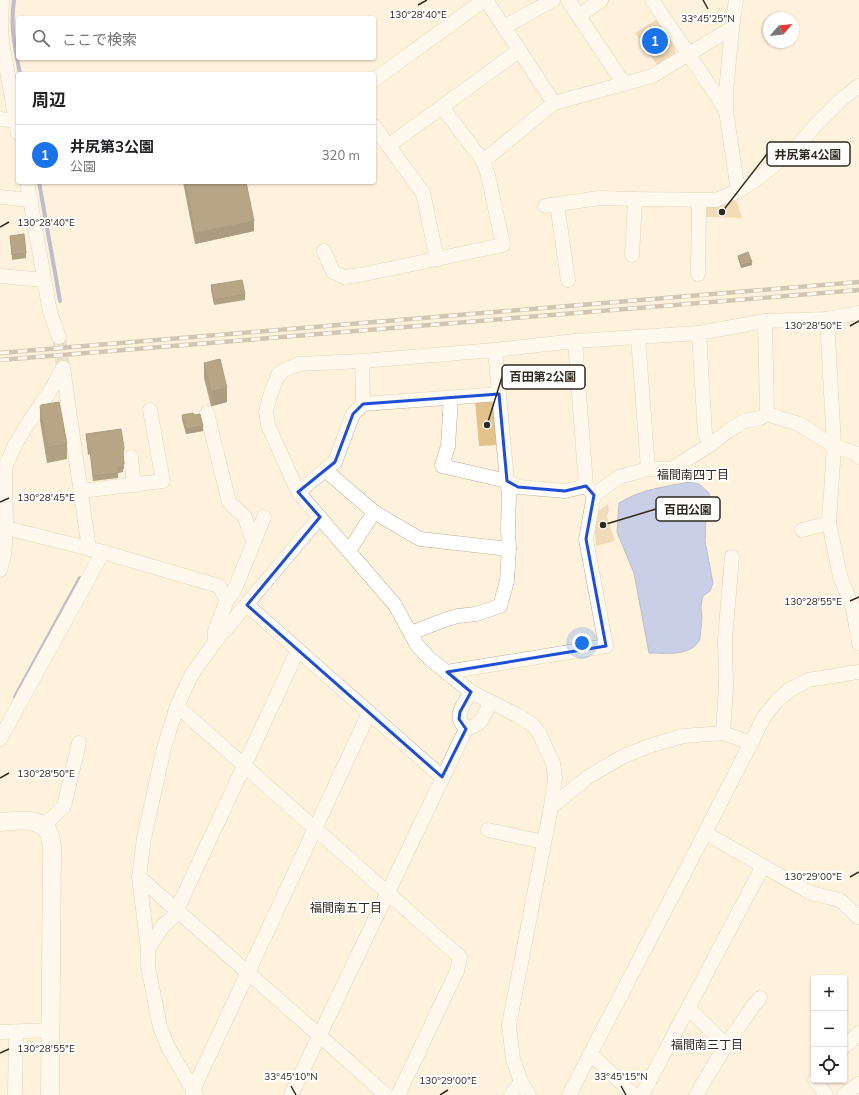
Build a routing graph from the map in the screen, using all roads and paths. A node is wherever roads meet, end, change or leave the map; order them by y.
1 (2, 0) edge
2 (485, 0) edge
3 (553, 0) edge
4 (568, 0) edge
5 (601, 0) edge
6 (652, 0) edge
7 (736, 0) edge
8 (579, 16) junction
9 (504, 27) junction
10 (732, 28) junction
11 (1, 42) edge
12 (520, 50) junction
13 (688, 54) junction
14 (376, 79) edge
15 (624, 84) junction
16 (859, 86) edge
17 (554, 103) junction
18 (442, 107) junction
19 (726, 111) junction
20 (0, 119) edge
21 (16, 122) edge
22 (16, 127) edge
23 (376, 129) edge
24 (388, 146) junction
25 (484, 161) junction
26 (28, 184) edge
27 (738, 190) junction
28 (0, 197) edge
29 (635, 199) junction
30 (31, 200) junction
31 (699, 200) junction
32 (324, 251) dead end
33 (632, 255) dead end
34 (437, 259) junction
35 (698, 274) dead end
36 (0, 276) edge
37 (44, 280) junction
38 (568, 280) dead end
39 (859, 313) edge
40 (826, 319) junction
41 (765, 321) junction
42 (699, 333) junction
43 (59, 337) tunnel mouth
44 (638, 337) junction
45 (575, 341) junction
46 (495, 350) junction
47 (362, 361) junction
48 (499, 394) junction
49 (451, 398) junction
50 (363, 404) junction
51 (150, 410) dead end
52 (207, 413) dead end
53 (767, 414) junction
54 (710, 445) junction
55 (834, 446) junction
56 (131, 457) dead end
57 (859, 457) edge
58 (2, 465) edge
59 (648, 469) junction
60 (325, 470) junction
61 (507, 481) junction
62 (134, 484) junction
63 (590, 490) junction
64 (81, 491) junction
65 (298, 492) junction
66 (374, 512) junction
67 (264, 517) dead end
68 (320, 517) junction
69 (829, 523) junction
70 (6, 528) junction
71 (802, 530) dead end
72 (254, 542) junction
73 (89, 549) junction
74 (509, 549) junction
75 (349, 551) junction
76 (103, 552) junction
77 (732, 557) dead end
78 (1, 562) edge
79 (227, 600) junction
80 (247, 605) junction
81 (411, 633) junction
82 (215, 642) junction
83 (859, 643) edge
84 (298, 650) junction
85 (447, 672) junction
86 (859, 672) edge
87 (472, 692) junction
88 (491, 702) junction
89 (177, 706) junction
90 (369, 713) junction
91 (466, 729) junction
92 (723, 733) junction
93 (0, 739) edge
94 (79, 743) dead end
95 (751, 743) junction
96 (243, 766) junction
97 (442, 777) junction
98 (551, 806) junction
99 (0, 822) edge
100 (44, 826) junction
101 (315, 829) junction
102 (488, 830) dead end
103 (705, 833) junction
104 (544, 842) junction
105 (763, 866) junction
106 (139, 877) junction
107 (387, 893) junction
108 (176, 910) junction
109 (858, 917) edge
110 (148, 949) junction
111 (248, 973) junction
112 (760, 998) dead end
113 (688, 1008) junction
114 (51, 1030) junction
115 (0, 1032) edge
116 (16, 1032) junction
117 (859, 1033) edge
118 (320, 1036) junction
119 (847, 1044) edge
120 (726, 1045) junction
121 (590, 1053) junction
122 (521, 1082) junction
123 (818, 1083) edge
124 (859, 1084) edge
125 (194, 1093) edge
126 (15, 1095) edge
127 (50, 1095) edge
128 (291, 1095) edge
129 (386, 1095) edge
130 (398, 1095) edge
131 (512, 1095) edge
132 (529, 1095) edge
133 (569, 1095) edge
134 (634, 1095) edge
135 (642, 1095) edge
136 (696, 1095) edge
137 (826, 1095) edge
138 (844, 1095) edge

1 - 11 street
2 - 9 street
2 - 14 street
3 - 9 street
4 - 8 street
5 - 8 street
6 - 13 street
7 - 10 street
8 - 15 street
9 - 12 street
10 - 13 street
10 - 19 street
11 - 21 street
12 - 17 street
12 - 18 street
13 - 15 street
13 - 19 street
15 - 17 street
16 - 27 street
17 - 25 street
18 - 24 street
18 - 25 street
19 - 27 street
20 - 22 street
23 - 24 street
24 - 34 street
25 - 34 street
26 - 30 street
27 - 31 street
28 - 30 street
29 - 31 street
29 - 33 street
29 - 38 street
30 - 37 street
31 - 35 street
32 - 34 street
36 - 37 street
37 - 43 street
39 - 40 street
40 - 41 street
40 - 55 street
41 - 42 street
41 - 53 street
42 - 44 street
42 - 54 street
44 - 45 street
44 - 59 street
45 - 46 street
45 - 63 street
46 - 47 street
46 - 48 street
47 - 50 street
47 - 65 street
48 - 49 street
48 - 61 street
49 - 50 street
49 - 61 street
50 - 60 street
51 - 62 street
52 - 72 street
53 - 54 street
53 - 55 street
54 - 59 street
55 - 57 street
55 - 69 street
56 - 62 street
58 - 64 street
58 - 70 street
59 - 63 street
60 - 65 street
60 - 66 street
61 - 63 street
61 - 74 street
62 - 64 street
63 - 85 street
64 - 73 street
65 - 68 street
66 - 74 street
66 - 75 street
67 - 72 street
68 - 75 street
68 - 80 street
69 - 71 street
69 - 83 street
70 - 73 street
70 - 78 street
72 - 79 street
73 - 76 street
74 - 81 street
75 - 81 street
76 - 79 street
76 - 93 street
77 - 92 street
79 - 82 street
80 - 82 street
80 - 84 street
81 - 85 street
82 - 89 street
84 - 90 street
84 - 96 street
85 - 87 street
86 - 95 street
87 - 88 street
87 - 91 street
88 - 91 street
88 - 98 street
89 - 96 street
89 - 106 street
90 - 97 street
90 - 101 street
91 - 97 street
92 - 95 street
92 - 98 street
94 - 100 street
95 - 103 street
96 - 101 street
96 - 108 street
97 - 107 street
98 - 104 street
99 - 100 street
100 - 114 street
101 - 107 street
101 - 111 street
102 - 104 street
103 - 105 street
103 - 121 street
104 - 122 street
105 - 109 street
105 - 113 street
106 - 108 street
106 - 110 street
107 - 118 street
107 - 130 street
108 - 110 street
108 - 111 street
110 - 125 street
111 - 118 street
111 - 125 street
112 - 120 street
113 - 120 street
113 - 135 street
114 - 116 street
114 - 127 street
115 - 116 street
116 - 126 street
117 - 119 street
118 - 128 street
118 - 129 street
120 - 136 street
121 - 133 street
121 - 134 street
122 - 131 street
122 - 132 street
123 - 137 street
124 - 138 street

